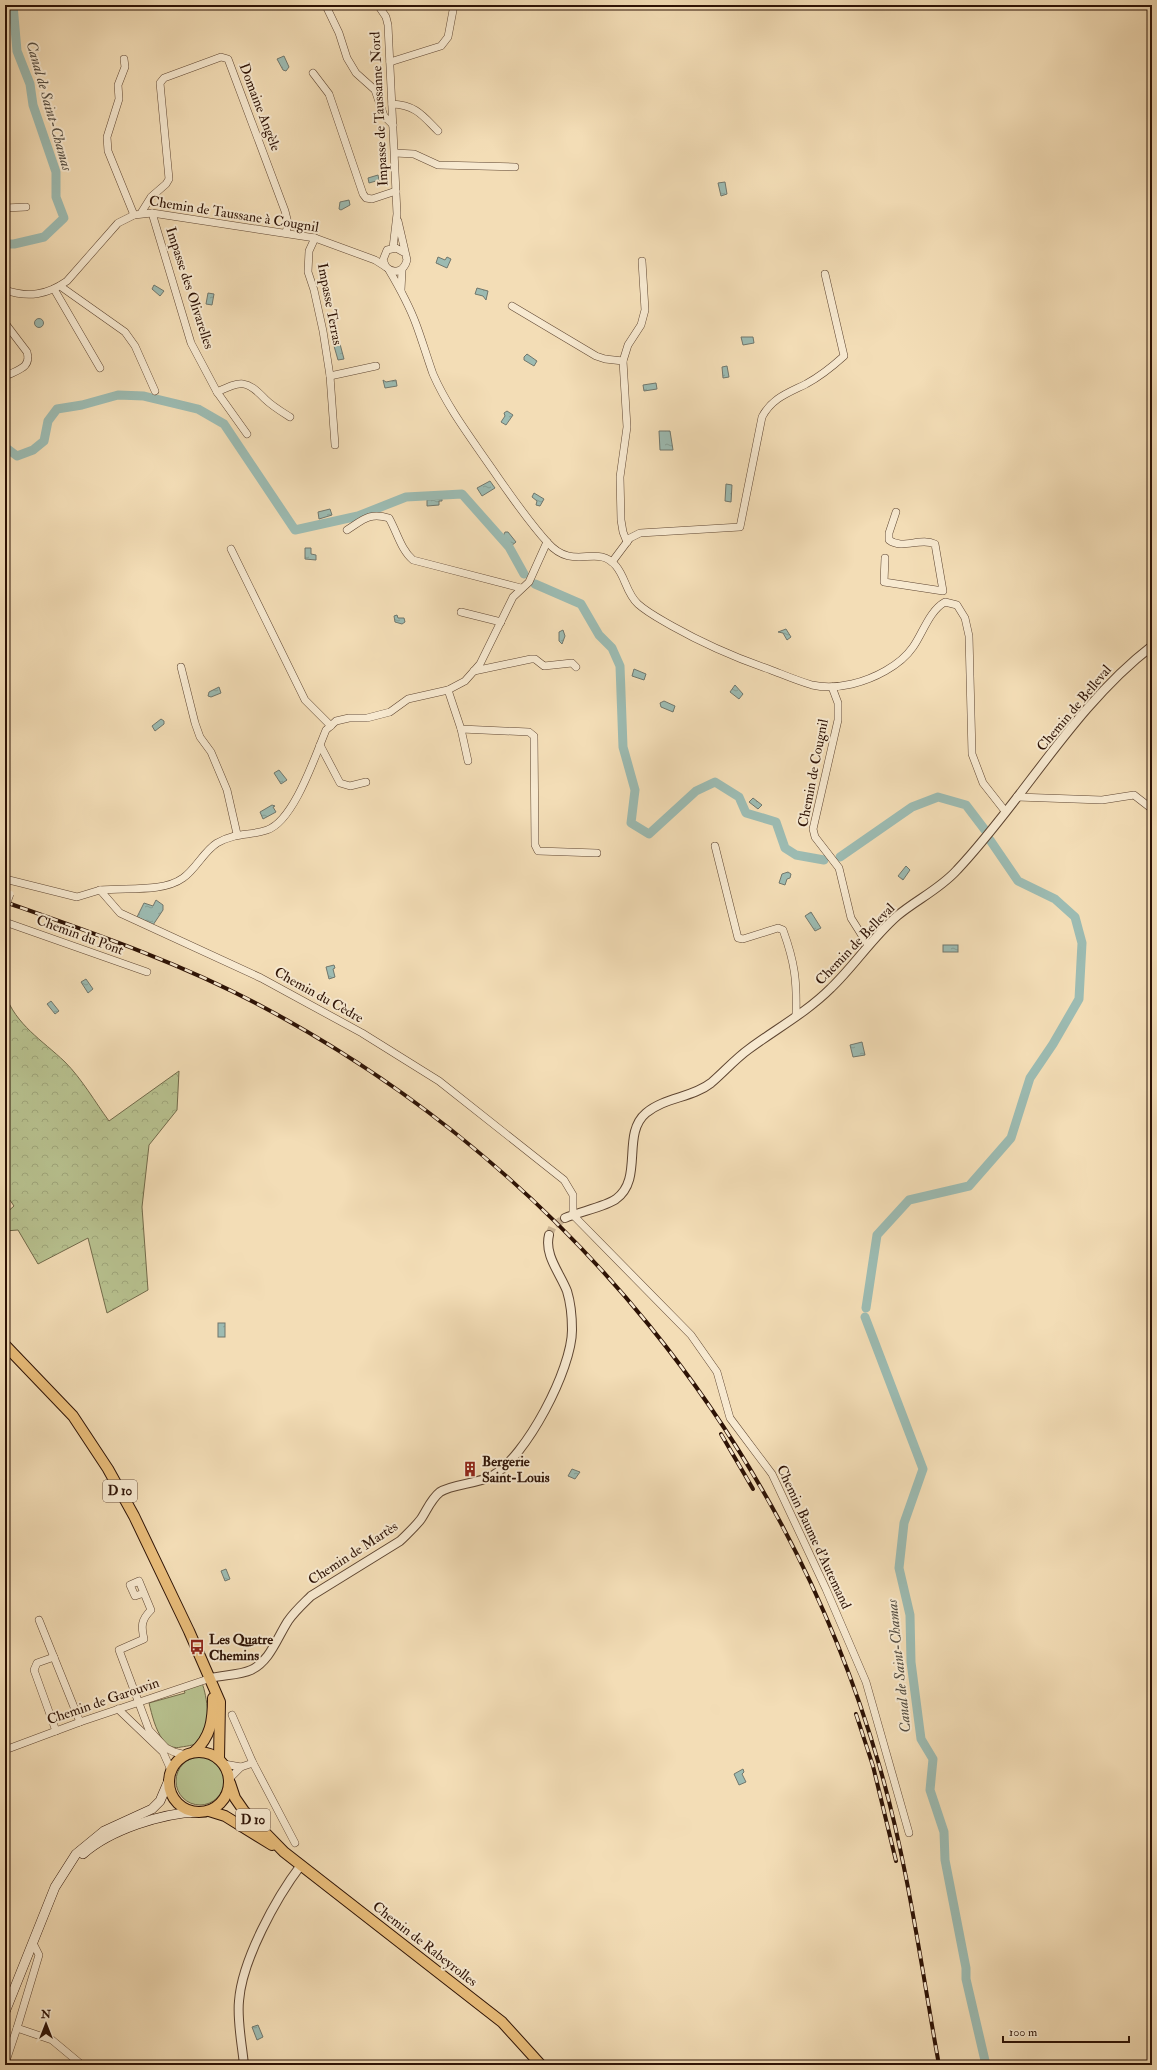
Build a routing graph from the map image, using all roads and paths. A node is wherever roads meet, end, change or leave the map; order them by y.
1 (378, 5) edge
2 (454, 5) edge
3 (327, 8) dead end
4 (124, 59) dead end
5 (390, 62) junction
6 (313, 73) dead end
7 (392, 104) junction
8 (393, 125) junction
9 (438, 131) dead end
10 (395, 153) junction
11 (515, 167) dead end
12 (396, 191) junction
13 (26, 207) dead end
14 (5, 208) edge
15 (141, 213) junction
16 (152, 213) junction
17 (396, 214) junction
18 (134, 215) junction
19 (286, 233) junction
20 (315, 238) junction
21 (393, 248) junction
22 (405, 253) junction
23 (384, 256) junction
24 (368, 258) junction
25 (642, 262) dead end
26 (387, 269) junction
27 (402, 270) junction
28 (826, 274) dead end
29 (57, 288) junction
30 (5, 290) edge
31 (401, 290) junction
32 (512, 306) dead end
33 (5, 322) edge
34 (623, 361) junction
35 (376, 366) dead end
36 (100, 368) dead end
37 (10, 374) dead end
38 (330, 376) junction
39 (155, 391) dead end
40 (217, 392) junction
41 (290, 417) dead end
42 (247, 434) dead end
43 (335, 445) dead end
44 (896, 512) dead end
45 (347, 530) dead end
46 (547, 542) junction
47 (627, 542) junction
48 (231, 549) dead end
49 (885, 558) dead end
50 (612, 562) junction
51 (521, 588) junction
52 (461, 612) dead end
53 (501, 622) junction
54 (1152, 646) edge
55 (181, 667) dead end
56 (576, 667) dead end
57 (474, 671) junction
58 (832, 687) junction
59 (448, 690) junction
60 (330, 726) junction
61 (461, 729) junction
62 (320, 745) junction
63 (468, 761) dead end
64 (366, 782) dead end
65 (1017, 797) junction
66 (1152, 809) edge
67 (1005, 811) junction
68 (237, 834) junction
69 (715, 846) dead end
70 (597, 853) dead end
71 (5, 879) edge
72 (14, 882) junction
73 (100, 890) junction
74 (5, 908) edge
75 (5, 922) edge
76 (868, 945) junction
77 (147, 972) dead end
78 (796, 1016) junction
79 (569, 1216) junction
80 (549, 1235) tunnel mouth
81 (5, 1345) edge
82 (144, 1593) dead end
83 (39, 1620) dead end
84 (54, 1657) junction
85 (212, 1681) junction
86 (138, 1702) junction
87 (118, 1709) junction
88 (232, 1715) dead end
89 (80, 1722) junction
90 (56, 1731) junction
91 (5, 1750) edge
92 (190, 1754) junction
93 (221, 1761) junction
94 (253, 1763) junction
95 (241, 1767) junction
96 (170, 1775) junction
97 (230, 1781) junction
98 (209, 1811) junction
99 (198, 1812) junction
100 (909, 1833) dead end
101 (295, 1843) dead end
102 (284, 1852) junction
103 (301, 1865) junction
104 (63, 1873) junction
105 (33, 1943) junction
106 (5, 2012) edge
107 (17, 2028) junction
108 (5, 2064) edge
109 (82, 2065) edge
110 (244, 2065) edge
111 (542, 2065) edge

1 - 5 street, Impasse de Taussanne Nord
2 - 5 street
3 - 8 street
4 - 18 street
5 - 7 street, Impasse de Taussanne Nord
6 - 12 street
7 - 8 street, Impasse de Taussanne Nord
7 - 9 street
8 - 10 street, Impasse de Taussanne Nord
10 - 11 street
10 - 12 street, Impasse de Taussanne Nord
12 - 17 street, Impasse de Taussanne Nord
13 - 14 street
15 - 16 street, Chemin de Taussane à Cougnil
15 - 18 street, Chemin de Taussane à Cougnil
15 - 19 street, Domaine Angèle
16 - 19 street, Chemin de Taussane à Cougnil
16 - 40 street, Impasse des Olivarelles
17 - 21 street, Impasse de Taussanne Nord
17 - 22 street, Impasse de Taussanne Nord
18 - 29 street, Chemin de Taussane à Cougnil
19 - 20 street, Chemin de Taussane à Cougnil
20 - 24 street, Chemin de Taussane à Cougnil
20 - 38 street, Impasse Terras
21 - 22 street
21 - 23 street
22 - 27 street
23 - 24 street, Chemin de Taussane à Cougnil
23 - 26 street
24 - 26 street, Chemin de Taussane à Cougnil
25 - 34 street
26 - 27 street, Chemin de Taussane à Cougnil
26 - 31 street
27 - 31 street
28 - 47 street
29 - 30 street, Chemin de Taussane à Cougnil
29 - 36 street
29 - 39 street
31 - 46 street
32 - 34 street
33 - 37 street
34 - 47 street
35 - 38 street
38 - 43 street, Impasse Terras
40 - 41 street
40 - 42 street, Impasse des Olivarelles
44 - 49 street
45 - 51 street
46 - 50 street
46 - 51 street
47 - 50 street
48 - 60 street
50 - 58 street
51 - 53 street
52 - 53 street
53 - 57 street
54 - 65 street, Chemin de Belleval
55 - 68 street
56 - 57 street
57 - 59 street
58 - 67 street
58 - 76 street, Chemin de Cougnil
59 - 60 street
59 - 61 street
60 - 62 street
61 - 63 street
61 - 70 street
62 - 64 street
62 - 68 street
65 - 66 street
65 - 67 street, Chemin de Belleval
67 - 76 street, Chemin de Belleval
68 - 73 street
69 - 78 street
71 - 72 street
72 - 73 street
72 - 74 street, bridge
73 - 79 street, Chemin du Cèdre
75 - 77 street, Chemin du Pont
76 - 78 street, Chemin de Belleval
78 - 79 street, Chemin de Belleval
79 - 100 street, Chemin Baume d'Autemand
80 - 85 street, Chemin de Martès
81 - 85 main road, D 10
82 - 86 street
83 - 84 street
84 - 89 street
84 - 90 street
85 - 86 street, Chemin de Garouvin
85 - 92 main road, D 10
85 - 93 main road, D 10
86 - 87 street, Chemin de Garouvin
86 - 92 street
87 - 89 street, Chemin de Garouvin
87 - 96 street
88 - 94 street
89 - 90 street, Chemin de Garouvin
90 - 91 street, Chemin de Garouvin
92 - 93 main road
92 - 96 main road
93 - 95 street
93 - 97 main road
94 - 95 street
94 - 101 street
95 - 97 street
96 - 99 main road
96 - 104 main road
97 - 98 main road
97 - 102 main road, Chemin de Rabeyrolles / D 10
98 - 99 main road
98 - 102 main road, Chemin de Rabeyrolles / D 10
99 - 104 main road
102 - 103 main road, Chemin de Rabeyrolles / D 10
103 - 110 street
103 - 111 main road, Chemin de Rabeyrolles / D 10
104 - 105 main road
105 - 106 main road
105 - 107 street
107 - 108 street
107 - 109 street

